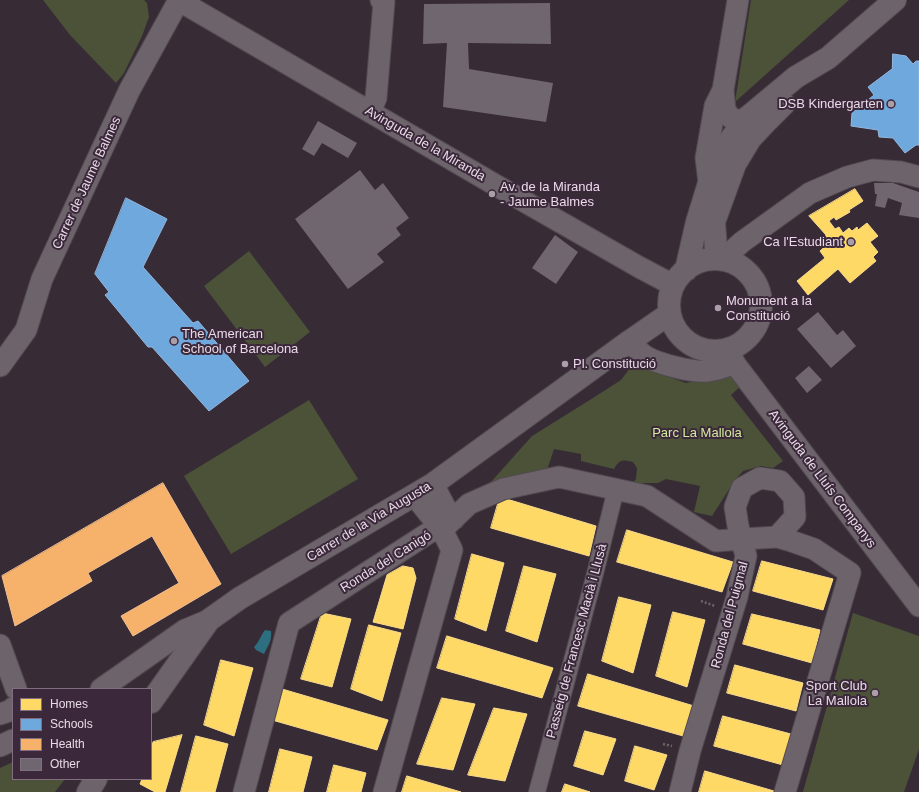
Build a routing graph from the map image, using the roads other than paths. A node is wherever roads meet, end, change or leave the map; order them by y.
1 (178, 0) edge
2 (382, 0) edge
3 (738, 0) edge
4 (895, 0) edge
5 (828, 58) junction
6 (723, 90) junction
7 (370, 112) junction
8 (748, 117) junction
9 (919, 177) edge
10 (709, 183) junction
11 (718, 260) junction
12 (679, 278) junction
13 (669, 314) junction
14 (630, 342) junction
15 (731, 357) junction
16 (0, 366) edge
17 (433, 484) junction
18 (616, 489) junction
19 (414, 495) junction
20 (448, 525) junction
21 (777, 538) junction
22 (742, 539) junction
23 (919, 606) edge
24 (209, 620) junction
25 (0, 645) edge
26 (16, 688) edge
27 (102, 688) edge
28 (152, 701) edge
29 (12, 710) edge
30 (0, 714) edge
31 (12, 740) edge
32 (0, 746) edge
33 (95, 780) edge
34 (88, 792) edge
35 (244, 792) edge
36 (384, 792) edge
37 (538, 792) edge
38 (680, 792) edge
39 (785, 792) edge

1 - 7 street, Avinguda de la Miranda
1 - 16 street, Carrer de Jaume Balmes
2 - 7 street
3 - 6 street
4 - 5 street
5 - 8 street
5 - 11 street
6 - 8 street
6 - 10 street
7 - 12 street, Avinguda de la Miranda
8 - 10 street
9 - 11 street
10 - 12 street
11 - 12 street
11 - 15 street
12 - 13 street
13 - 14 street, Carrer de la Via Augusta
13 - 15 street
14 - 15 street
14 - 17 street, Carrer de la Via Augusta
15 - 23 street, Avinguda de Lluís Companys
17 - 19 street, Carrer de la Via Augusta
17 - 20 street
18 - 20 street
18 - 22 street
18 - 37 street, Passeig de Francesc Macià i Llusà
19 - 20 street
19 - 24 street, Carrer de la Via Augusta
20 - 35 street, Ronda del Canigó
20 - 36 street, Ronda del Canigó
21 - 22 street
21 - 22 street
21 - 39 street
22 - 38 street, Ronda del Puigmal
24 - 27 street, Carrer de la Via Augusta
24 - 28 street
25 - 26 street
29 - 30 street
31 - 32 street
33 - 34 street

